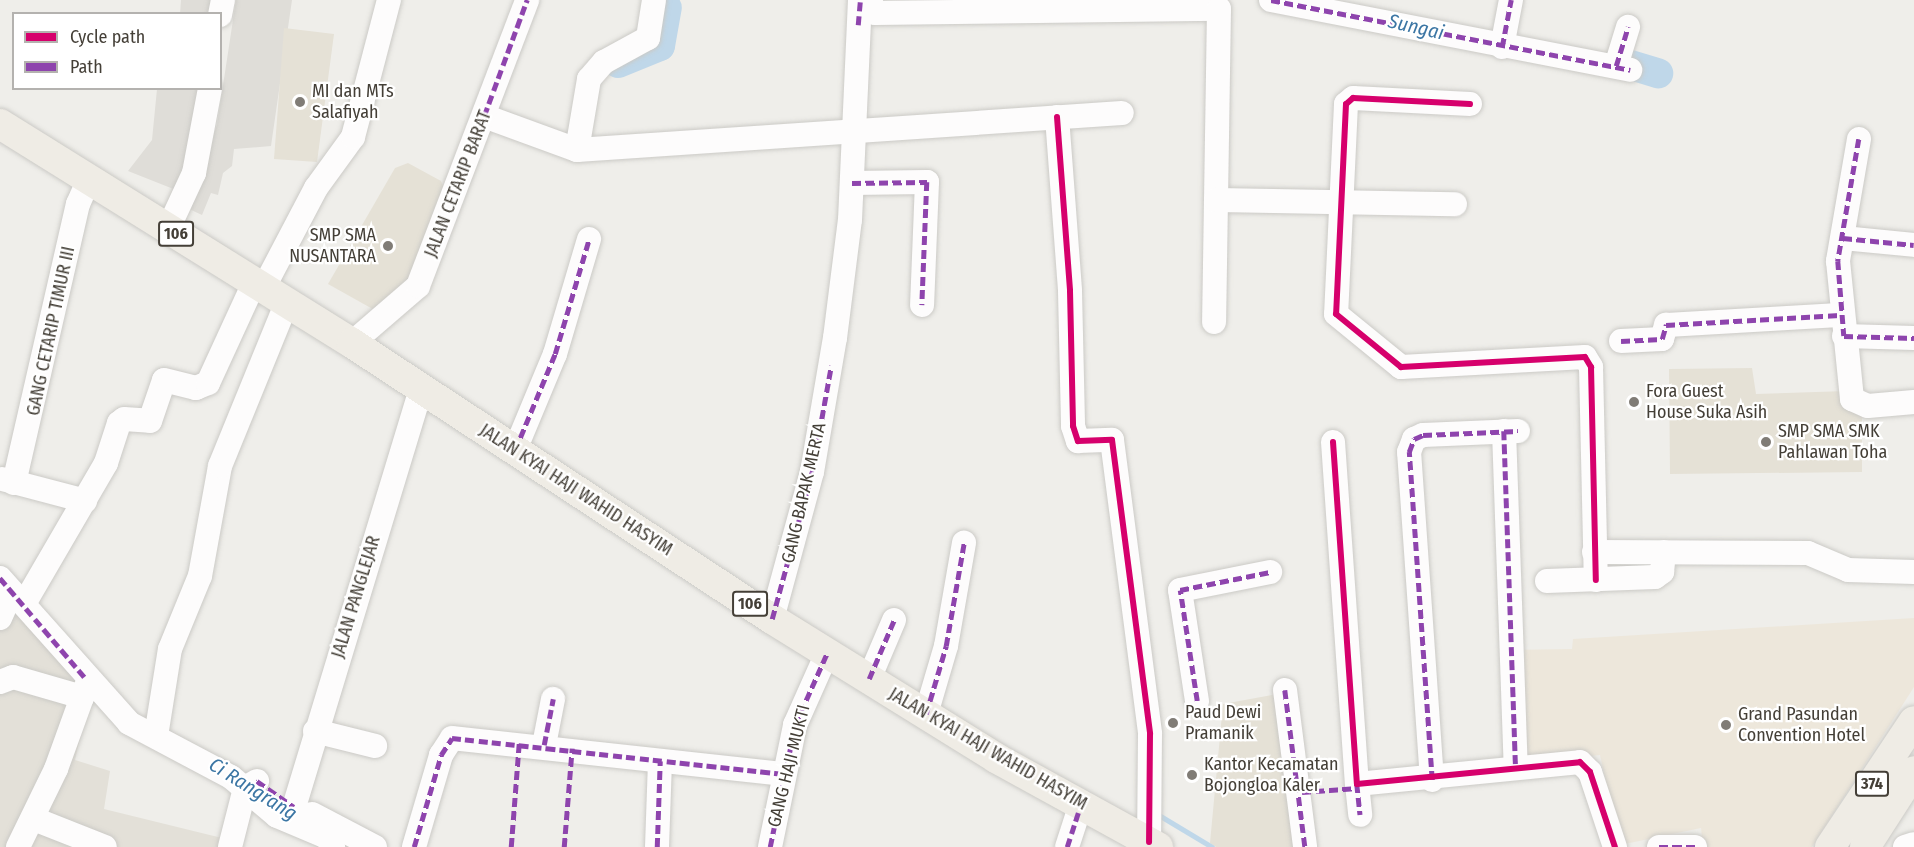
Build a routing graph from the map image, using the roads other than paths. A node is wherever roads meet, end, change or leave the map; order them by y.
1 (389, 0) edge
2 (527, 0) edge
3 (654, 0) edge
4 (860, 0) edge
5 (870, 0) edge
6 (1271, 0) edge
7 (1511, 0) edge
8 (1159, 4) edge
9 (1629, 27) dead end
10 (1502, 47) junction
11 (210, 90) edge
12 (1470, 104) dead end
13 (1122, 113) dead end
14 (484, 116) junction
15 (1057, 117) junction
16 (0, 124) edge
17 (854, 135) junction
18 (1859, 140) dead end
19 (577, 150) junction
20 (89, 179) junction
21 (852, 183) junction
22 (1216, 200) junction
23 (1338, 200) junction
24 (1455, 204) dead end
25 (168, 229) junction
26 (1843, 238) junction
27 (589, 239) dead end
28 (1914, 245) edge
29 (269, 290) junction
30 (922, 305) dead end
31 (1214, 322) dead end
32 (1842, 325) junction
33 (1914, 339) edge
34 (1621, 342) dead end
35 (352, 343) junction
36 (421, 388) junction
37 (1914, 402) edge
38 (1333, 442) dead end
39 (515, 450) junction
40 (7, 481) edge
41 (85, 501) junction
42 (964, 543) dead end
43 (1594, 552) junction
44 (1664, 552) junction
45 (1270, 572) dead end
46 (1914, 572) edge
47 (1596, 580) junction
48 (1547, 581) dead end
49 (12, 592) edge
50 (0, 618) edge
51 (772, 620) junction
52 (894, 620) dead end
53 (827, 653) junction
54 (869, 679) junction
55 (0, 682) edge
56 (85, 689) junction
57 (1285, 690) dead end
58 (553, 699) dead end
59 (1197, 701) dead end
60 (926, 714) junction
61 (1914, 721) edge
62 (315, 730) junction
63 (156, 736) junction
64 (375, 746) dead end
65 (544, 746) junction
66 (660, 761) junction
67 (1516, 768) junction
68 (1914, 771) edge
69 (784, 774) junction
70 (1432, 780) junction
71 (1357, 784) junction
72 (248, 786) junction
73 (1080, 804) junction
74 (294, 807) junction
75 (1360, 816) dead end
76 (34, 819) junction
77 (1154, 844) edge
78 (1914, 844) edge
79 (18, 847) edge
80 (105, 847) edge
81 (230, 847) edge
82 (333, 847) edge
83 (375, 847) edge
84 (414, 847) edge
85 (657, 847) edge
86 (770, 847) edge
87 (1067, 847) edge
88 (1305, 847) edge
89 (1615, 847) edge
90 (1659, 847) edge
91 (1695, 847) edge
92 (1830, 847) edge
93 (1865, 847) edge
94 (1905, 847) edge

1 - 29 street
2 - 14 street, JALAN CETARIP BARAT
3 - 19 street
4 - 17 street, GANG BAPAK MERTA
5 - 8 street
6 - 10 street
7 - 10 street
8 - 22 street
9 - 10 street
11 - 25 street
12 - 23 street
13 - 15 street
14 - 19 street
14 - 35 street, JALAN CETARIP BARAT
15 - 17 street
15 - 77 street
16 - 20 main road, JALAN KYAI HAJI WAHID HASYIM / 106
17 - 19 street
17 - 21 street, GANG BAPAK MERTA
18 - 26 street
20 - 25 main road, JALAN KYAI HAJI WAHID HASYIM / 106
20 - 40 street, GANG CETARIP TIMUR III
21 - 30 street
21 - 51 street, GANG BAPAK MERTA
22 - 23 street
22 - 31 street
23 - 24 street
23 - 43 street
25 - 29 main road, JALAN KYAI HAJI WAHID HASYIM / 106
26 - 28 street
26 - 32 street
27 - 39 street
29 - 35 main road, JALAN KYAI HAJI WAHID HASYIM / 106
29 - 41 street
29 - 63 street
32 - 33 street
32 - 34 street
32 - 37 street
35 - 36 main road, JALAN KYAI HAJI WAHID HASYIM / 106
36 - 39 main road, JALAN KYAI HAJI WAHID HASYIM / 106
36 - 62 street, JALAN PANGLEJAR
38 - 71 street
39 - 51 main road, JALAN KYAI HAJI WAHID HASYIM / 106
40 - 41 street
41 - 49 street
42 - 60 street
43 - 44 street
43 - 47 street
44 - 46 street
44 - 47 street
45 - 59 street
47 - 48 street
49 - 50 street
49 - 56 street
51 - 53 main road, JALAN KYAI HAJI WAHID HASYIM / 106
52 - 54 street
53 - 54 main road, JALAN KYAI HAJI WAHID HASYIM / 106
53 - 69 street, GANG HAJI MUKTI
54 - 60 main road, JALAN KYAI HAJI WAHID HASYIM / 106
55 - 56 street
56 - 63 street
56 - 76 street
57 - 88 street
58 - 65 street
60 - 73 main road, JALAN KYAI HAJI WAHID HASYIM / 106
61 - 92 main road, 374
62 - 64 street
62 - 74 street, JALAN PANGLEJAR
63 - 72 street
65 - 66 street
65 - 84 street
66 - 69 street
66 - 85 street
67 - 70 street
67 - 70 street
67 - 89 street
68 - 93 main road, 374
69 - 86 street, GANG HAJI MUKTI
70 - 71 street
71 - 75 street
72 - 74 street
72 - 81 street
72 - 82 street
73 - 77 main road, JALAN KYAI HAJI WAHID HASYIM / 106
73 - 87 street
74 - 83 street
76 - 79 street
76 - 80 street
78 - 94 street
90 - 91 street

